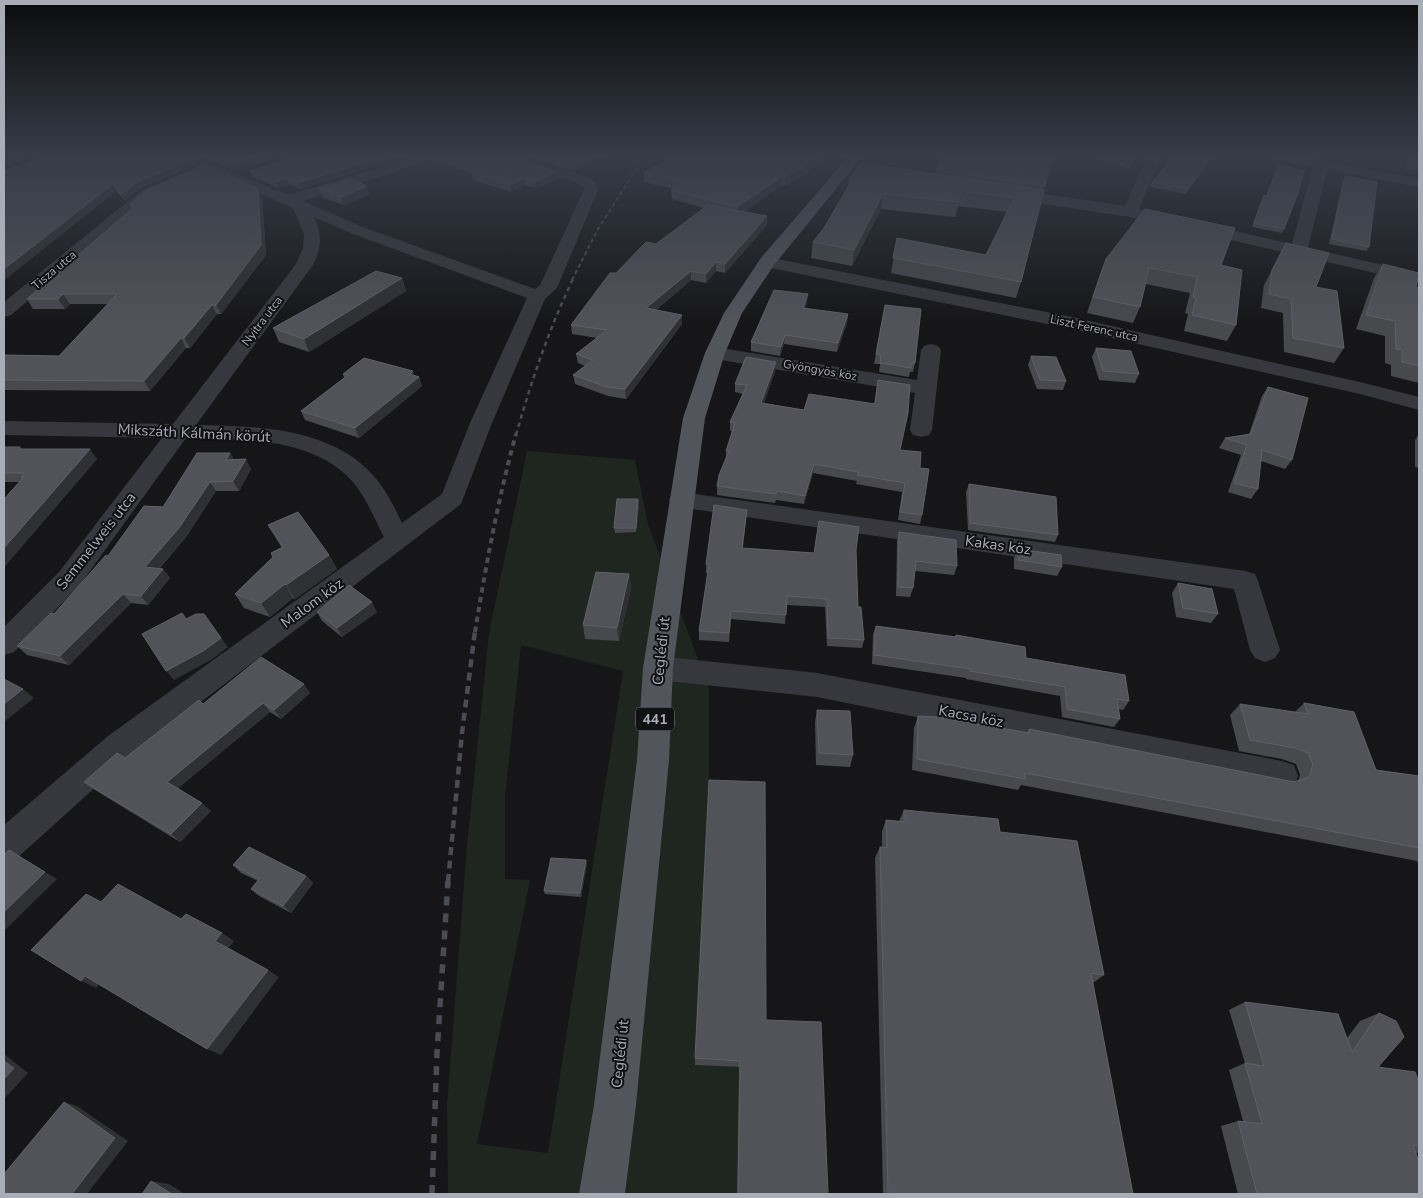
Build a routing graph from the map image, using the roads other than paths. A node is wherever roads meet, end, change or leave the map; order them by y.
1 (123, 213) edge
2 (301, 213) edge
3 (317, 213) edge
4 (583, 213) edge
5 (807, 213) edge
6 (1134, 213) edge
7 (1308, 213) edge
8 (1299, 249) junction
9 (767, 262) junction
10 (1419, 278) edge
11 (537, 296) junction
12 (4, 312) edge
13 (930, 350) dead end
14 (714, 353) junction
15 (925, 388) junction
16 (1419, 404) edge
17 (4, 428) edge
18 (921, 430) dead end
19 (180, 431) junction
20 (681, 500) junction
21 (398, 540) junction
22 (4, 644) edge
23 (1265, 650) dead end
24 (658, 668) junction
25 (1282, 776) dead end
26 (4, 847) edge
27 (602, 1194) edge

1 - 12 street, Tisza utca
2 - 19 street, Nyitra utca
3 - 11 street
4 - 11 street, Malom köz
5 - 9 main road, Ceglédi út / 441
6 - 8 street
7 - 8 street
8 - 10 street
9 - 14 main road, Ceglédi út / 441
9 - 16 street, Liszt Ferenc utca
11 - 21 street, Malom köz
13 - 15 street
14 - 15 street, Gyöngyös köz
14 - 20 main road, Ceglédi út / 441
15 - 18 street
17 - 19 street, Mikszáth Kálmán körút
19 - 21 street, Mikszáth Kálmán körút
19 - 22 street, Semmelweis utca
20 - 23 street, Kakas köz
20 - 24 main road, Ceglédi út / 441
21 - 26 street, Malom köz
24 - 25 street, Kacsa köz
24 - 27 main road, Ceglédi út / 441

